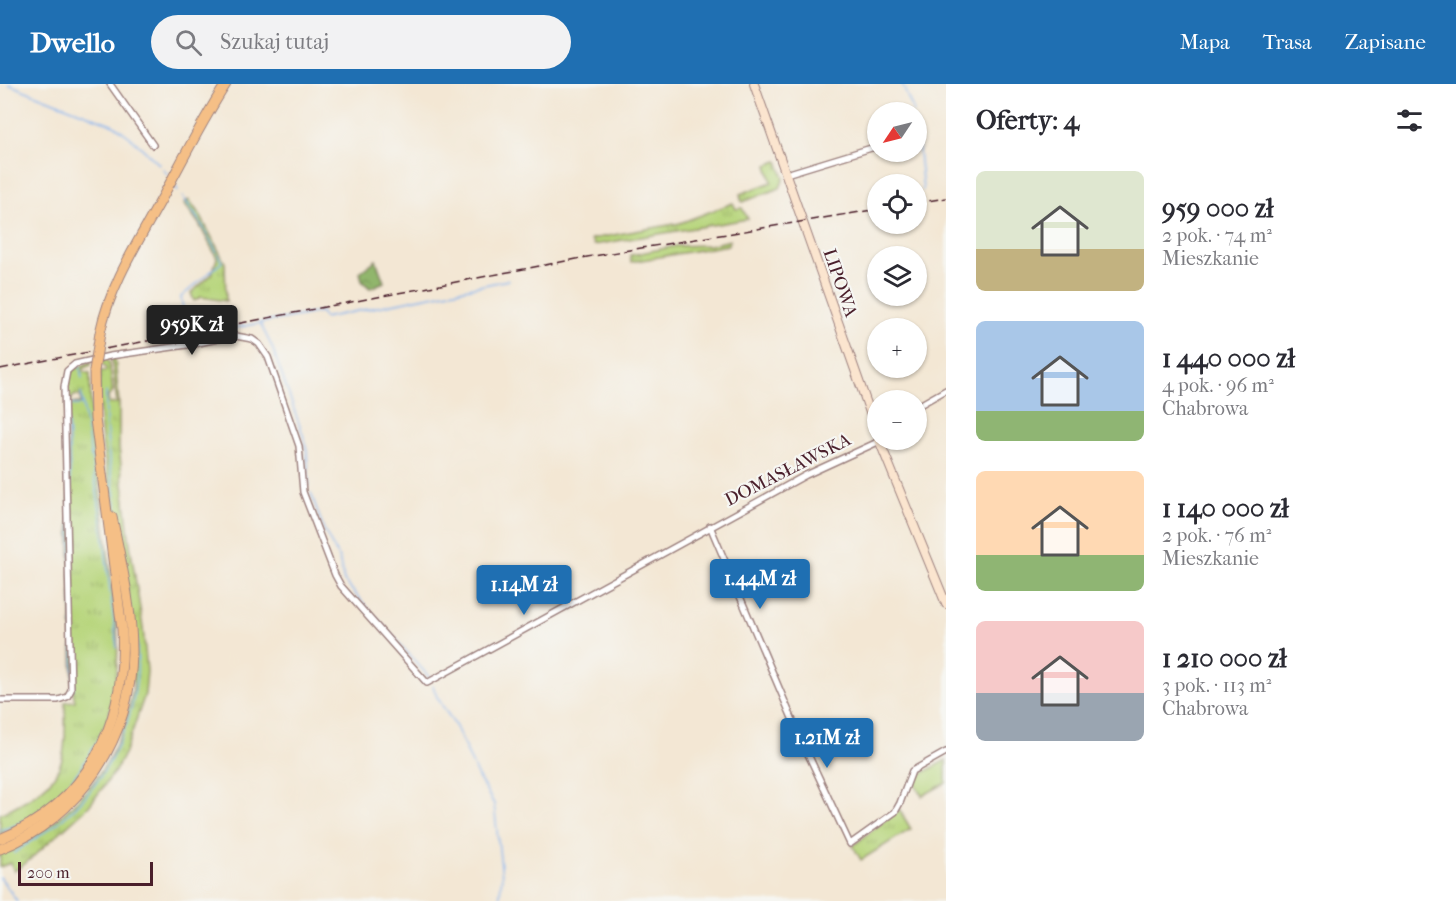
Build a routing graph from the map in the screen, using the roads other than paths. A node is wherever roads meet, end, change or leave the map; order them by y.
1 (110, 84) edge
2 (226, 84) edge
3 (754, 84) edge
4 (153, 145) dead end
5 (867, 149) edge
6 (786, 174) junction
7 (946, 390) edge
8 (927, 401) edge
9 (867, 404) edge
10 (867, 441) edge
11 (884, 450) edge
12 (101, 461) junction
13 (710, 526) junction
14 (946, 604) edge
15 (0, 700) edge
16 (946, 752) edge
17 (0, 839) edge
18 (0, 849) edge

1 - 4 street
2 - 12 highway, bridge
3 - 6 street, LIPOWA
5 - 6 street
6 - 9 street, LIPOWA
7 - 8 street
10 - 13 street, DOMASŁAWSKA
11 - 14 street, LIPOWA
12 - 17 highway
12 - 18 highway
13 - 15 street, DOMASŁAWSKA
13 - 16 street

